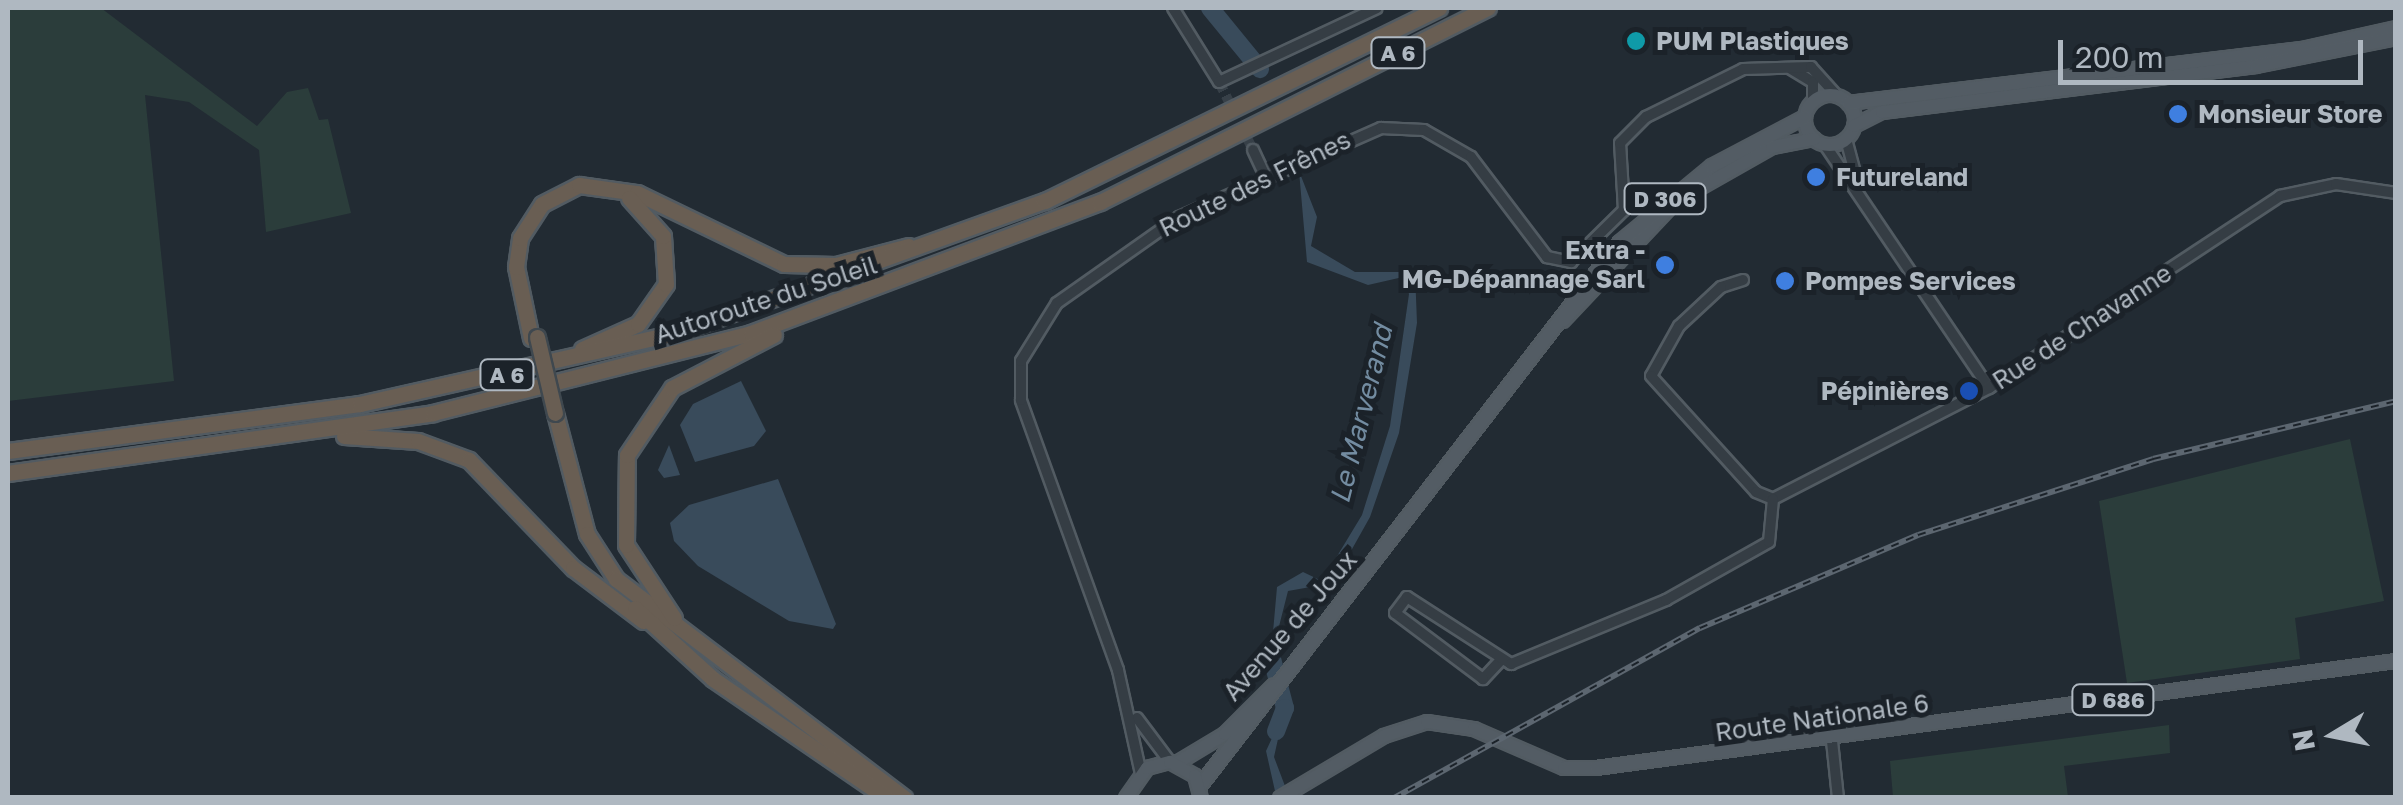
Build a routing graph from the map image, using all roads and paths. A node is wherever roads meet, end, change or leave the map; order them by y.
1 (1173, 8) edge
2 (1376, 8) edge
3 (1439, 8) edge
4 (1488, 8) edge
5 (2396, 28) edge
6 (2396, 38) edge
7 (1786, 66) junction
8 (1843, 100) junction
9 (1813, 102) junction
10 (1805, 118) junction
11 (1854, 126) junction
12 (1846, 139) junction
13 (1819, 142) junction
14 (1253, 150) tunnel mouth
15 (1266, 178) junction
16 (1860, 187) junction
17 (2396, 194) edge
18 (988, 225) junction
19 (1743, 280) dead end
20 (847, 302) junction
21 (1560, 322) junction
22 (534, 338) junction
23 (535, 369) junction
24 (1989, 388) junction
25 (552, 413) junction
26 (313, 434) junction
27 (8, 451) edge
28 (8, 474) edge
29 (1773, 499) junction
30 (658, 631) junction
31 (695, 638) junction
32 (1500, 661) junction
33 (2396, 661) edge
34 (1268, 698) junction
35 (1129, 704) junction
36 (1832, 740) junction
37 (1173, 763) junction
38 (1141, 774) junction
39 (1202, 793) edge
40 (1130, 794) edge
41 (887, 798) edge
42 (904, 798) edge
43 (1280, 798) edge
44 (1838, 798) edge

1 - 2 street
3 - 18 highway, Autoroute du Soleil / A 6
4 - 20 highway, Autoroute du Soleil / A 6
5 - 8 main road
6 - 11 main road
7 - 8 street
7 - 9 street
7 - 15 street, Route des Frênes
8 - 9 main road
8 - 11 main road
9 - 10 main road
10 - 13 main road
10 - 21 main road, Avenue de Joux / D 306
11 - 12 main road
12 - 13 main road
12 - 16 street
13 - 16 street
13 - 21 main road, Avenue de Joux / D 306
14 - 15 street
15 - 35 street, Route des Frênes
16 - 24 street
17 - 24 street, Rue de Chavanne
18 - 22 highway
18 - 23 highway, Autoroute du Soleil / A 6
19 - 29 street
20 - 26 highway, Autoroute du Soleil / A 6
20 - 31 highway
21 - 34 main road, Avenue de Joux / D 306
22 - 23 highway
22 - 25 highway, bridge
23 - 27 highway, Autoroute du Soleil / A 6
24 - 29 street, Rue de Chavanne
25 - 30 highway
25 - 31 highway
26 - 28 highway, Autoroute du Soleil / A 6
26 - 30 highway
29 - 32 street
30 - 41 highway
31 - 42 highway
32 - 32 street
33 - 36 main road, Route Nationale 6 / D 686
34 - 37 main road, Avenue de Joux / D 306
34 - 39 main road, Avenue de Joux / D 306
35 - 37 street, Route des Frênes
35 - 38 street, Route des Frênes
36 - 43 main road, Route Nationale 6 / D 686
36 - 44 street
37 - 38 main road, Avenue de Joux
37 - 39 main road
38 - 40 main road

